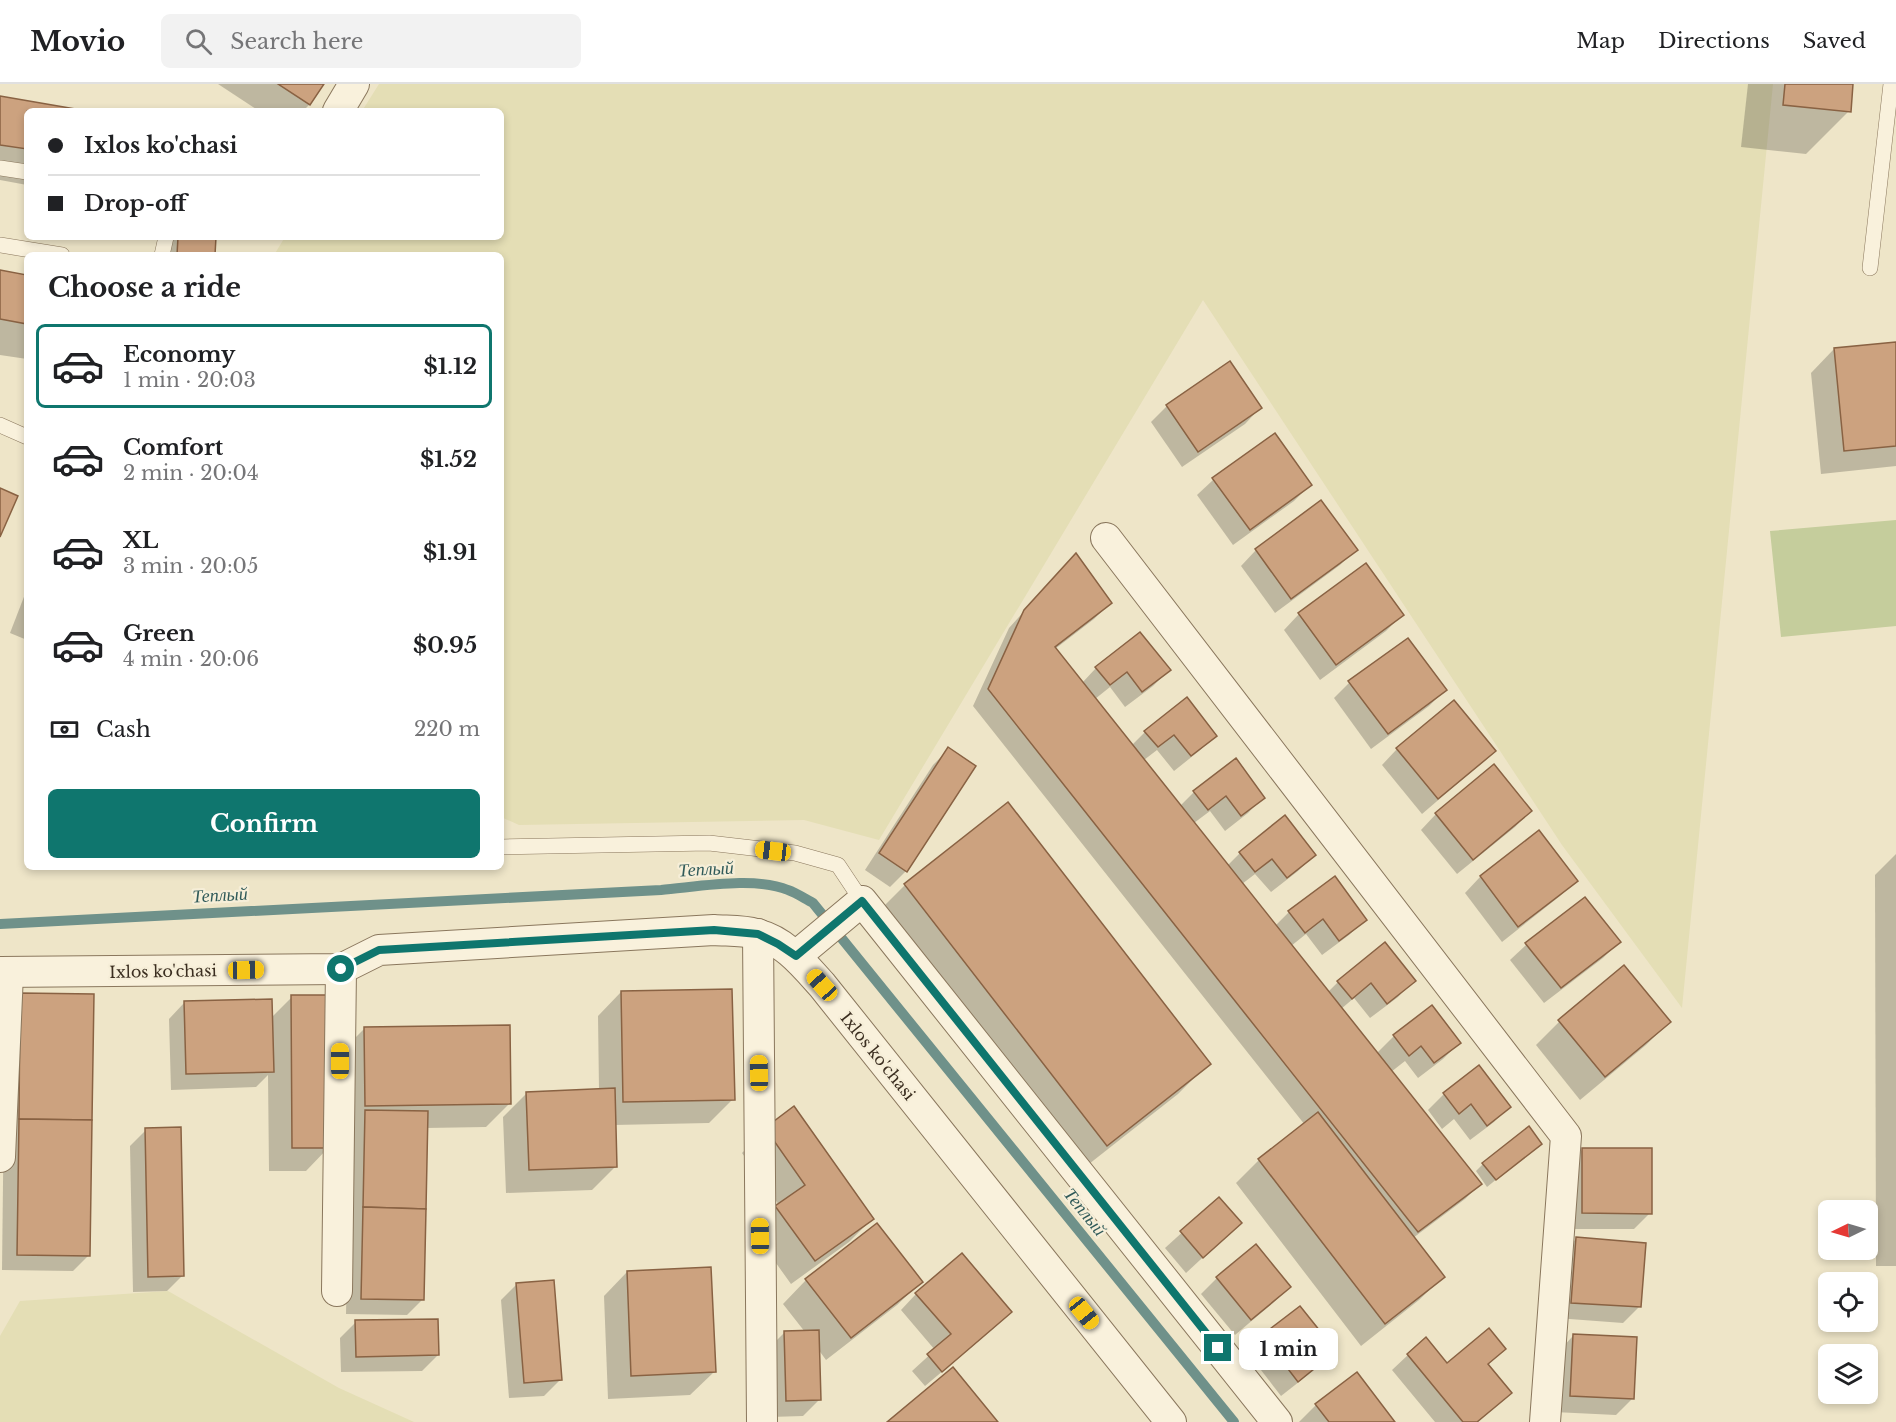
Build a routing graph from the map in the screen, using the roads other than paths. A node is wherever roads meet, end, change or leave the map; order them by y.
1 (354, 84) edge
2 (1891, 84) edge
3 (340, 108) edge
4 (0, 168) edge
5 (24, 172) edge
6 (0, 245) edge
7 (43, 252) edge
8 (1870, 268) dead end
9 (0, 425) edge
10 (24, 436) edge
11 (1106, 538) dead end
12 (504, 848) edge
13 (862, 901) junction
14 (758, 934) junction
15 (796, 956) junction
16 (341, 969) junction
17 (4, 973) edge
18 (0, 1157) edge
19 (337, 1291) dead end
20 (762, 1422) edge
21 (1171, 1422) edge
22 (1277, 1422) edge
23 (1545, 1422) edge

1 - 3 street
2 - 8 lane
4 - 5 lane
6 - 7 lane
9 - 10 lane
11 - 23 street
12 - 13 lane
13 - 15 street
13 - 22 street
14 - 15 street, Ixlos ko'chasi
14 - 16 street, Ixlos ko'chasi
14 - 20 street
15 - 21 street, Ixlos ko'chasi
16 - 17 street, Ixlos ko'chasi
16 - 19 street
17 - 18 street

